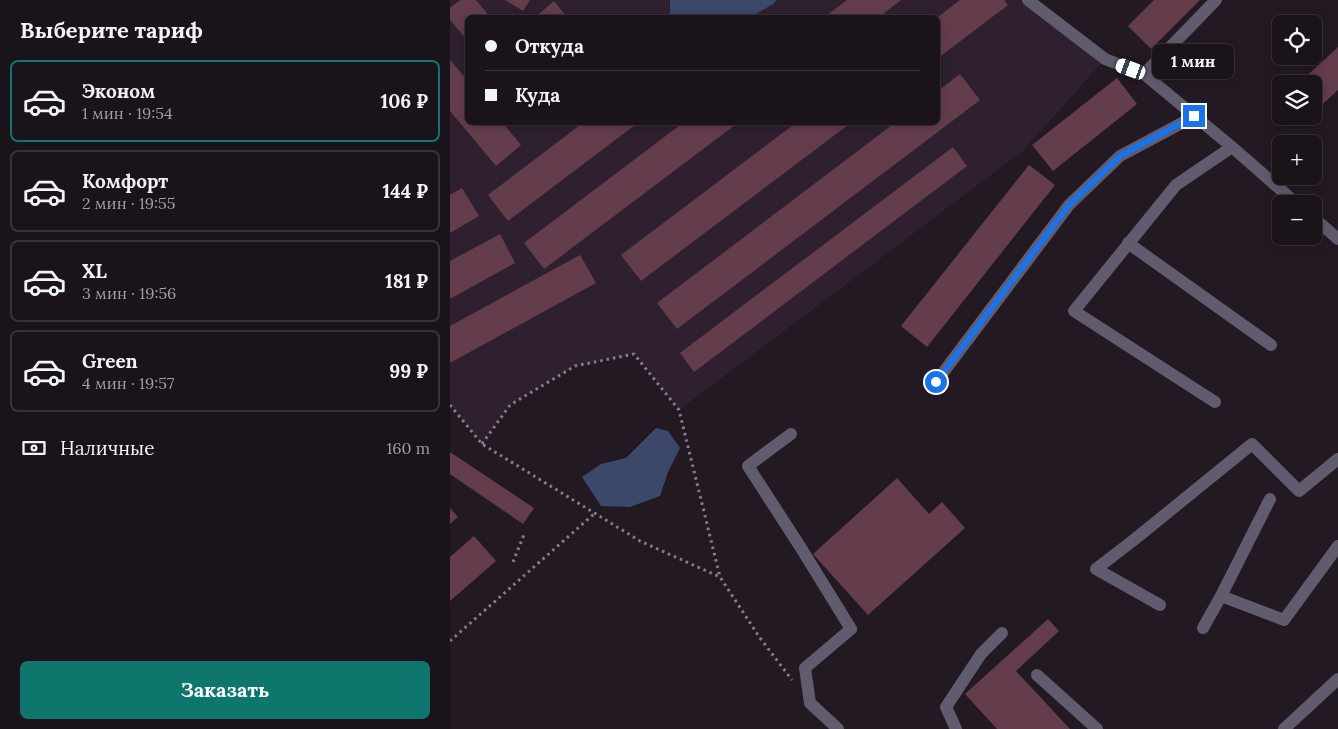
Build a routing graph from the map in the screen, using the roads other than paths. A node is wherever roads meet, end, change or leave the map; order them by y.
1 (1028, 0) edge
2 (1216, 0) edge
3 (1144, 74) junction
4 (1194, 116) junction
5 (1232, 147) junction
6 (1287, 195) edge
7 (1322, 225) edge
8 (1338, 239) edge
9 (1128, 243) junction
10 (1271, 345) dead end
11 (936, 382) dead end
12 (1215, 402) dead end
13 (791, 434) dead end
14 (1338, 458) edge
15 (1270, 499) dead end
16 (1338, 546) edge
17 (1221, 596) junction
18 (1160, 605) dead end
19 (1203, 628) dead end
20 (1002, 633) dead end
21 (1037, 675) dead end
22 (1338, 679) edge
23 (1291, 727) edge
24 (838, 729) edge
25 (956, 729) edge
26 (1097, 729) edge

1 - 3 street
2 - 3 street
3 - 4 street
4 - 5 street
4 - 11 street
5 - 6 street
5 - 9 street
7 - 8 street
9 - 10 street
9 - 12 street
13 - 24 street
14 - 18 street
15 - 17 street
16 - 17 street
17 - 19 street
20 - 25 street
21 - 26 street
22 - 23 street

